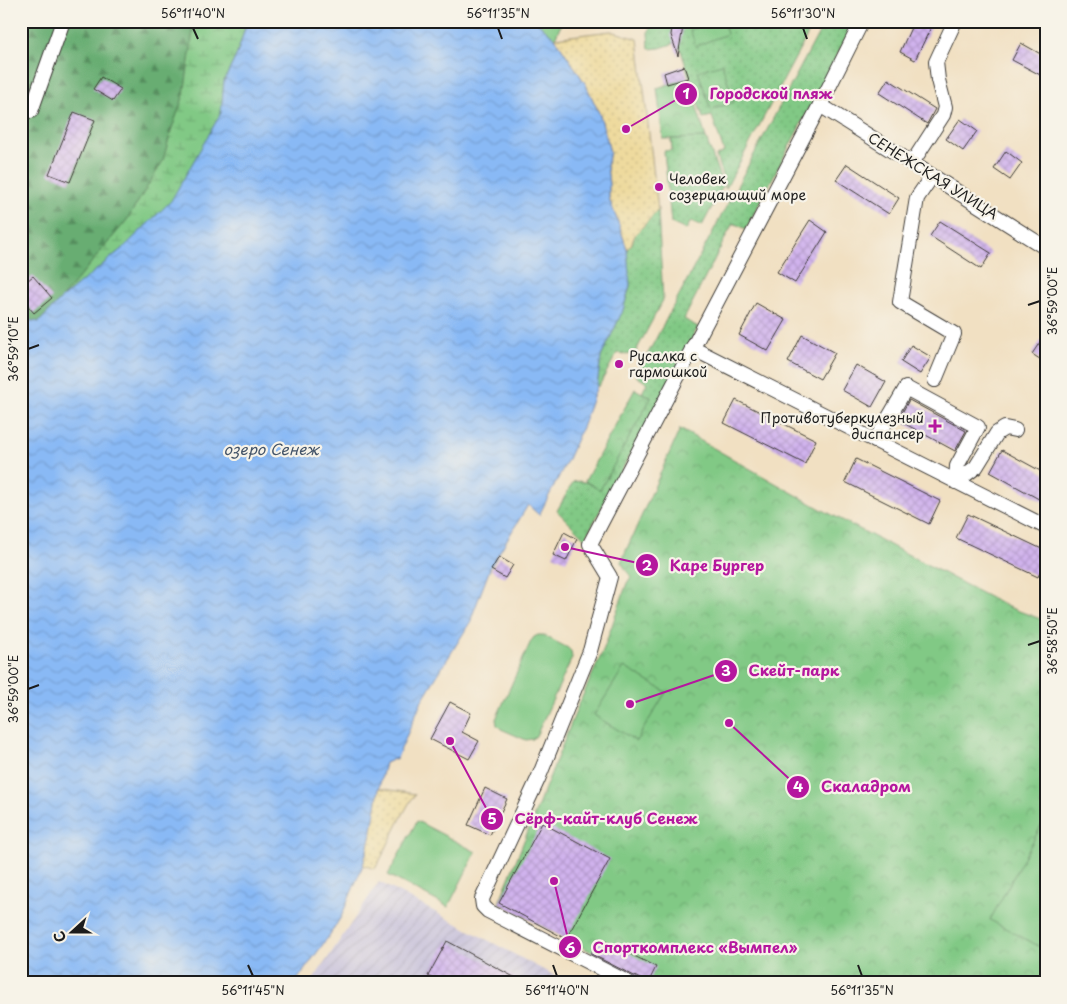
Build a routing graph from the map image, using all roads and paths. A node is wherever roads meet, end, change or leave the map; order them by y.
1 (63, 21) edge
2 (862, 21) edge
3 (955, 21) edge
4 (820, 105) junction
5 (31, 110) dead end
6 (912, 163) junction
7 (932, 176) junction
8 (1046, 248) edge
9 (692, 348) junction
10 (935, 380) dead end
11 (1015, 430) dead end
12 (875, 441) junction
13 (956, 482) junction
14 (1046, 527) edge
15 (629, 983) edge

1 - 5 street
2 - 4 street
3 - 6 street
4 - 6 street, СЕНЕЖСКАЯ УЛИЦА
4 - 9 street
6 - 7 street, СЕНЕЖСКАЯ УЛИЦА
7 - 8 street, СЕНЕЖСКАЯ УЛИЦА
7 - 10 street
9 - 12 street
9 - 15 street
11 - 13 street
12 - 13 street
12 - 13 street
13 - 14 street

